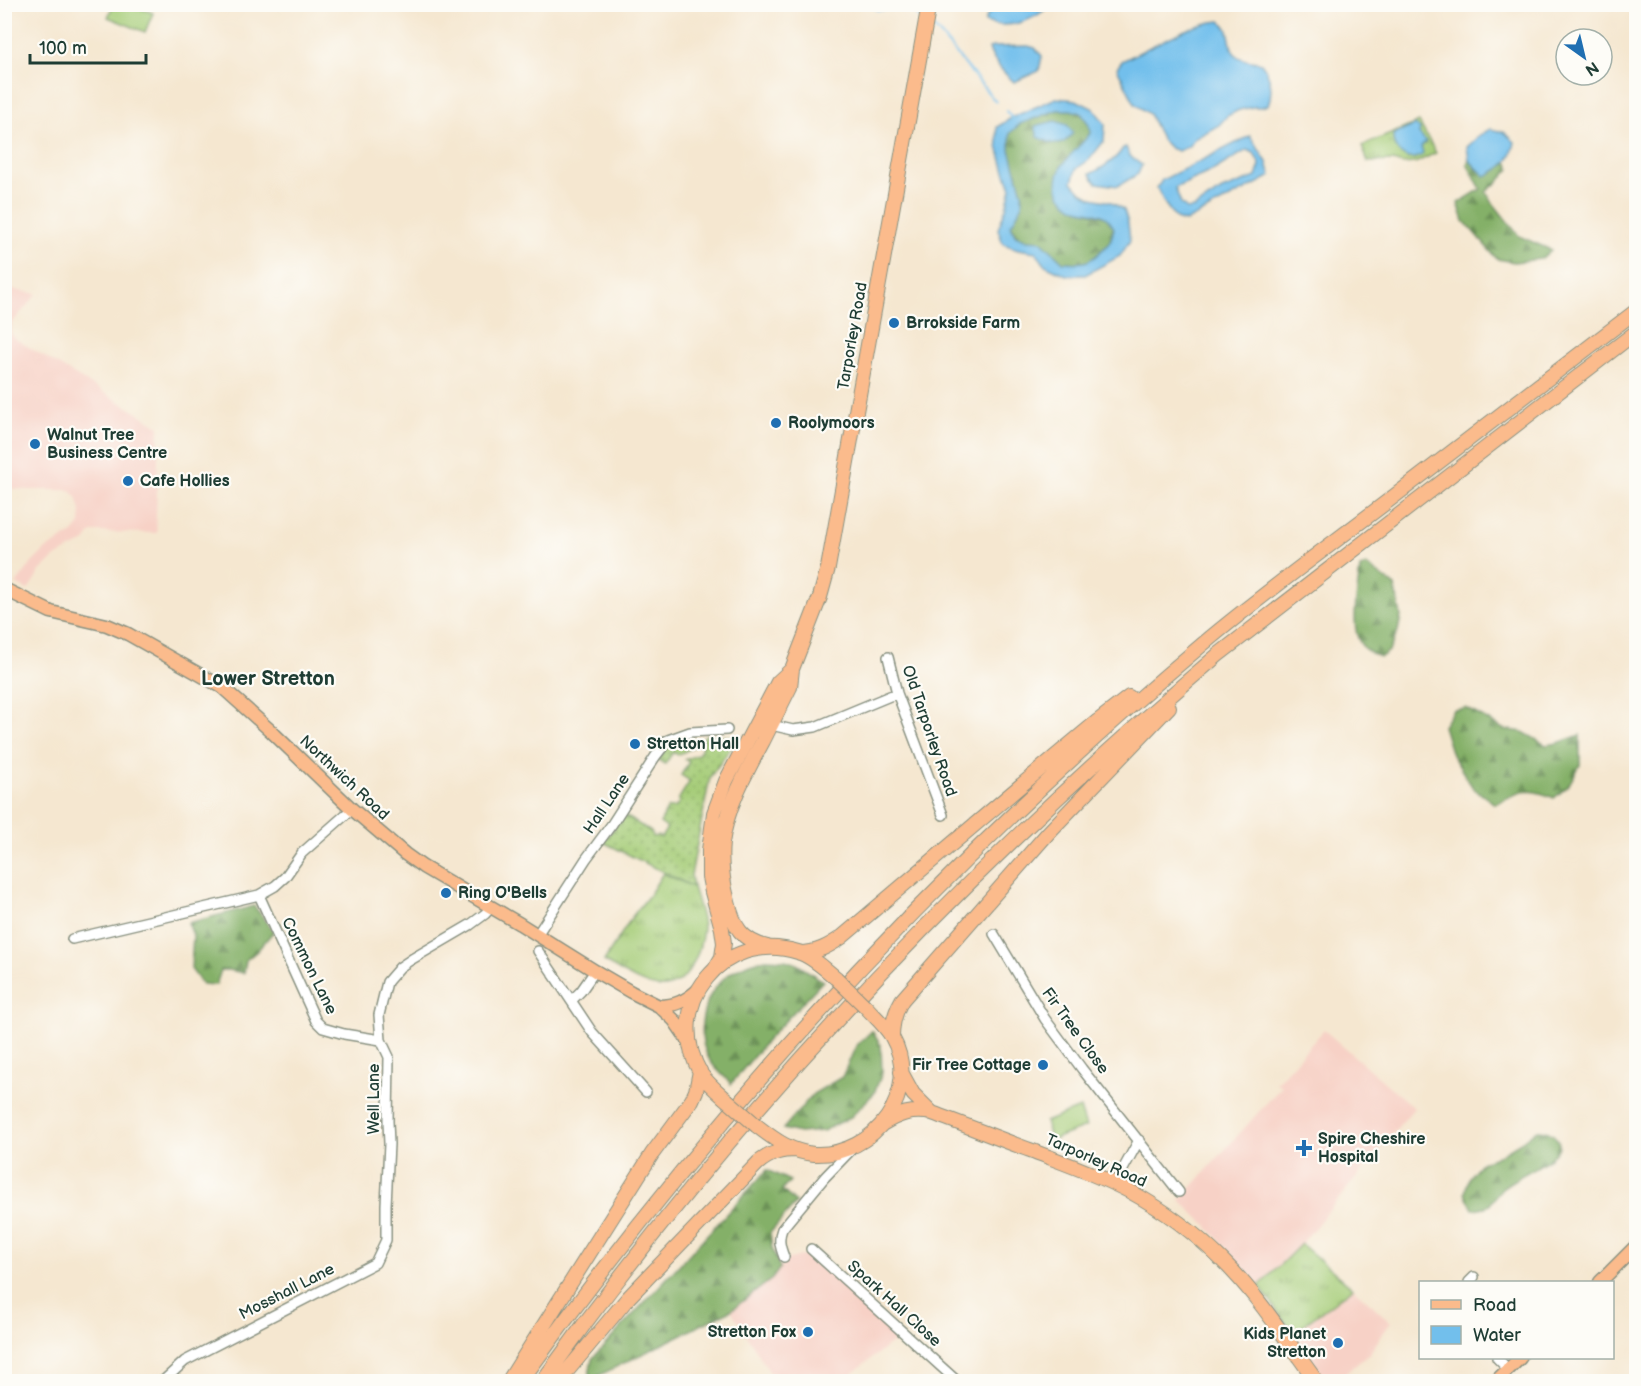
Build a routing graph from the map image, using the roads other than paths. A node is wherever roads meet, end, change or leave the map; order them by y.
1 (929, 4) edge
2 (1636, 311) edge
3 (1636, 332) edge
4 (4, 589) edge
5 (1206, 642) junction
6 (1218, 655) junction
7 (888, 657) dead end
8 (792, 669) junction
9 (897, 693) junction
10 (771, 725) junction
11 (754, 729) junction
12 (727, 730) dead end
13 (352, 809) junction
14 (943, 815) dead end
15 (259, 895) junction
16 (491, 907) junction
17 (994, 934) dead end
18 (537, 935) junction
19 (72, 939) dead end
20 (767, 947) junction
21 (538, 951) dead end
22 (807, 952) junction
23 (715, 969) junction
24 (595, 971) junction
25 (698, 990) junction
26 (572, 1000) junction
27 (659, 1006) junction
28 (892, 1037) junction
29 (381, 1040) junction
30 (690, 1043) junction
31 (700, 1071) junction
32 (902, 1072) junction
33 (646, 1092) dead end
34 (932, 1113) junction
35 (882, 1124) junction
36 (1138, 1140) junction
37 (856, 1146) junction
38 (796, 1150) junction
39 (821, 1160) junction
40 (825, 1177) junction
41 (1115, 1184) junction
42 (1179, 1192) dead end
43 (386, 1204) joint
44 (1636, 1246) edge
45 (810, 1249) dead end
46 (784, 1257) dead end
47 (1601, 1281) edge
48 (1498, 1359) edge
49 (1519, 1359) edge
50 (1508, 1369) junction
51 (162, 1382) edge
52 (508, 1382) edge
53 (520, 1382) edge
54 (542, 1382) edge
55 (558, 1382) edge
56 (958, 1382) edge
57 (1317, 1382) edge
58 (1495, 1382) edge

1 - 8 highway, Tarporley Road
2 - 5 highway
3 - 6 highway
4 - 13 main road, Northwich Road
5 - 22 highway
5 - 53 highway
6 - 28 highway
6 - 54 highway
7 - 9 street, Old Tarporley Road
8 - 10 highway, Tarporley Road
8 - 11 highway, Tarporley Road
9 - 10 street
9 - 14 street, Old Tarporley Road
10 - 11 street
10 - 20 highway, Tarporley Road
11 - 23 highway, Tarporley Road
12 - 18 street, Hall Lane
13 - 15 street
13 - 16 main road, Northwich Road
15 - 19 street
15 - 29 street, Common Lane
16 - 18 main road, Northwich Road
16 - 29 street, Well Lane
17 - 36 street, Fir Tree Close
18 - 24 main road, Northwich Road
20 - 22 highway
20 - 23 highway
21 - 26 street
22 - 28 highway, bridge
23 - 25 highway
24 - 26 street
24 - 27 main road, Northwich Road
25 - 27 main road
25 - 30 highway
26 - 33 street
27 - 30 main road, Northwich Road
28 - 32 highway
29 - 43 street, Well Lane
30 - 31 highway
31 - 38 highway, bridge
31 - 52 highway
32 - 34 highway, Tarporley Road
32 - 35 highway
34 - 35 highway, Tarporley Road
34 - 41 highway, Tarporley Road
35 - 37 highway
36 - 41 street
36 - 42 street, Fir Tree Close
37 - 39 highway
37 - 40 street
38 - 39 highway
38 - 55 highway
39 - 40 street
40 - 46 street
41 - 57 highway, Tarporley Road
43 - 51 street, Mosshall Lane
44 - 47 main road
45 - 56 street, Spark Hall Close
48 - 50 street
49 - 50 main road
50 - 58 main road

